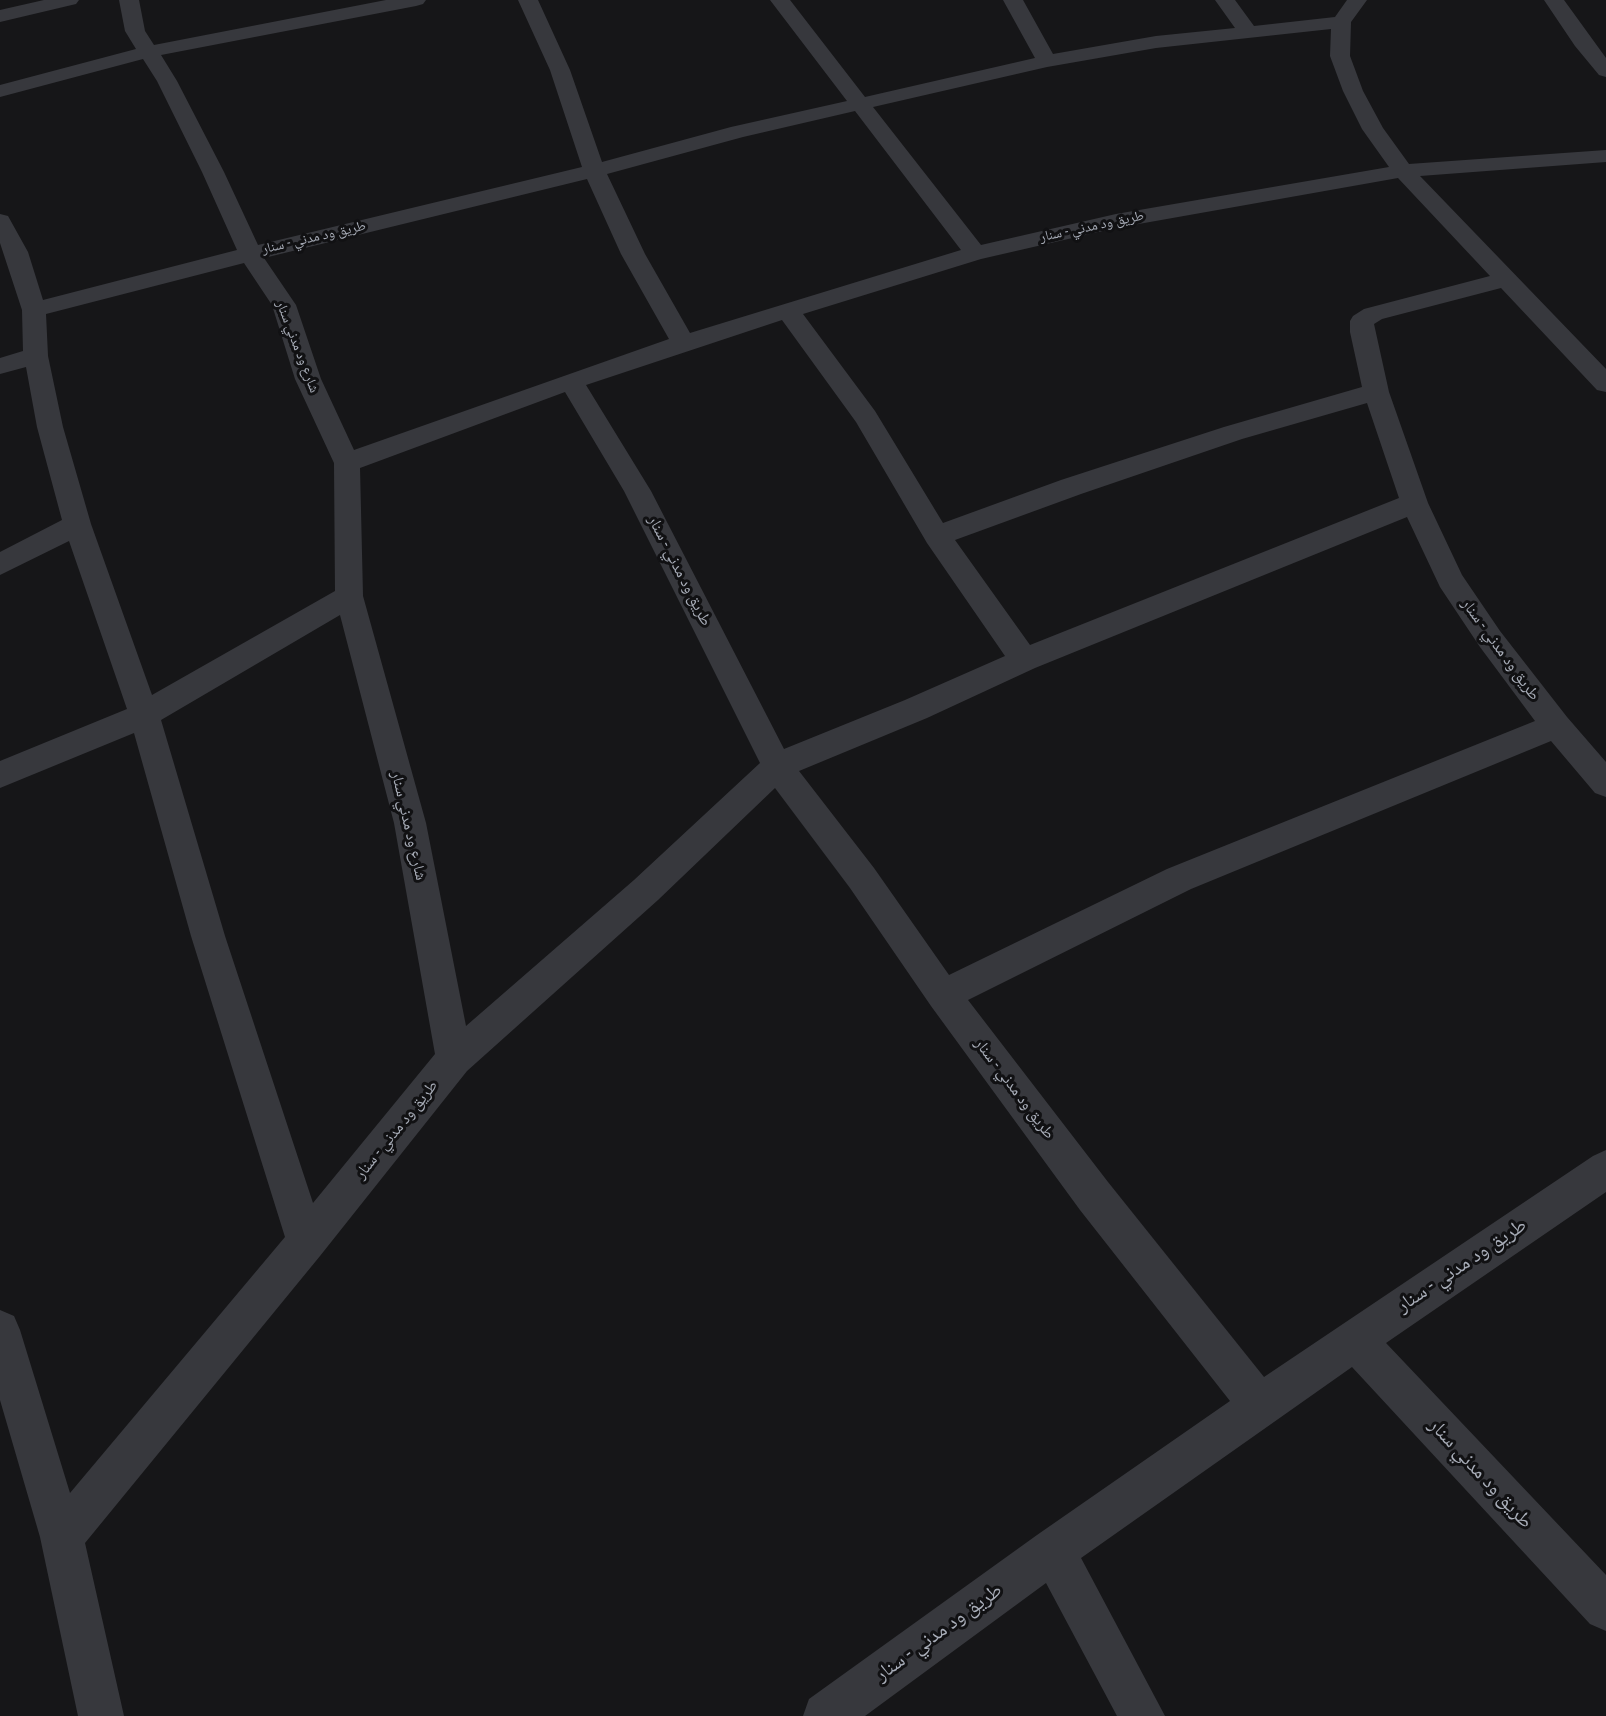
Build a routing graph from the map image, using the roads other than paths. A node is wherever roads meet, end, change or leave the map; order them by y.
1 (69, 0) edge
2 (129, 0) edge
3 (416, 0) edge
4 (528, 0) edge
5 (780, 0) edge
6 (1013, 0) edge
7 (1225, 0) edge
8 (1357, 0) edge
9 (1554, 0) edge
10 (0, 16) edge
11 (1341, 22) junction
12 (1248, 31) junction
13 (147, 52) junction
14 (1047, 61) junction
15 (1606, 71) edge
16 (0, 91) edge
17 (857, 103) junction
18 (1606, 156) edge
19 (594, 171) junction
20 (1403, 171) junction
21 (0, 221) edge
22 (975, 253) junction
23 (250, 254) junction
24 (1504, 279) junction
25 (34, 310) junction
26 (788, 311) junction
27 (683, 343) junction
28 (36, 356) junction
29 (0, 366) edge
30 (570, 381) junction
31 (1606, 384) edge
32 (1376, 392) junction
33 (347, 463) junction
34 (1414, 503) junction
35 (77, 524) junction
36 (937, 536) junction
37 (0, 565) edge
38 (349, 596) junction
39 (1024, 660) junction
40 (144, 715) junction
41 (1556, 726) junction
42 (777, 766) junction
43 (0, 775) edge
44 (1606, 784) edge
45 (943, 995) junction
46 (454, 1059) junction
47 (1606, 1169) edge
48 (306, 1242) junction
49 (0, 1330) edge
50 (1355, 1340) junction
51 (1260, 1405) junction
52 (62, 1537) junction
53 (1053, 1551) junction
54 (1606, 1608) edge
55 (101, 1716) edge
56 (826, 1716) edge
57 (1142, 1716) edge

1 - 10 street
2 - 13 street
3 - 13 street
4 - 19 street
5 - 17 street
6 - 14 street
7 - 12 street
8 - 11 street
9 - 15 street
11 - 12 street, طريق ود مدني - سنار
11 - 20 street
12 - 14 street, طريق ود مدني - سنار
13 - 16 street
13 - 23 street, شارع ود مدني سنار
14 - 17 street, طريق ود مدني - سنار
17 - 19 street, طريق ود مدني - سنار
17 - 22 street
18 - 20 street, طريق ود مدني - سنار
19 - 23 street, طريق ود مدني - سنار
19 - 27 street
20 - 22 street, طريق ود مدني - سنار
20 - 24 street
21 - 25 street
22 - 26 street, طريق ود مدني - سنار
23 - 25 street, طريق ود مدني - سنار
23 - 33 street, شارع ود مدني سنار
24 - 31 street
24 - 32 street, طريق ود مدني - سنار
25 - 28 street
26 - 27 street, طريق ود مدني - سنار
26 - 36 street
27 - 30 street, طريق ود مدني - سنار
28 - 29 street
28 - 35 street
30 - 33 street, طريق ود مدني - سنار
30 - 42 street, طريق ود مدني - سنار
32 - 34 street, طريق ود مدني - سنار
32 - 36 street
33 - 38 street, شارع ود مدني سنار
34 - 39 street, طريق ود مدني - سنار
34 - 41 street, طريق ود مدني - سنار
35 - 37 street
35 - 40 street
36 - 39 street
38 - 40 street
38 - 46 street, شارع ود مدني سنار
39 - 42 street, طريق ود مدني - سنار
40 - 43 street
40 - 48 street
41 - 44 street, طريق ود مدني - سنار
41 - 45 street
42 - 45 street, طريق ود مدني - سنار
42 - 46 street, طريق ود مدني - سنار
45 - 51 street, طريق ود مدني - سنار
46 - 48 street, طريق ود مدني - سنار
47 - 50 street, طريق ود مدني - سنار
48 - 52 street, طريق ود مدني - سنار
49 - 52 street
50 - 51 street, طريق ود مدني - سنار
50 - 54 street, طريق ود مدني سنار
51 - 53 street, طريق ود مدني - سنار
52 - 55 street
53 - 56 street, طريق ود مدني - سنار
53 - 57 street

